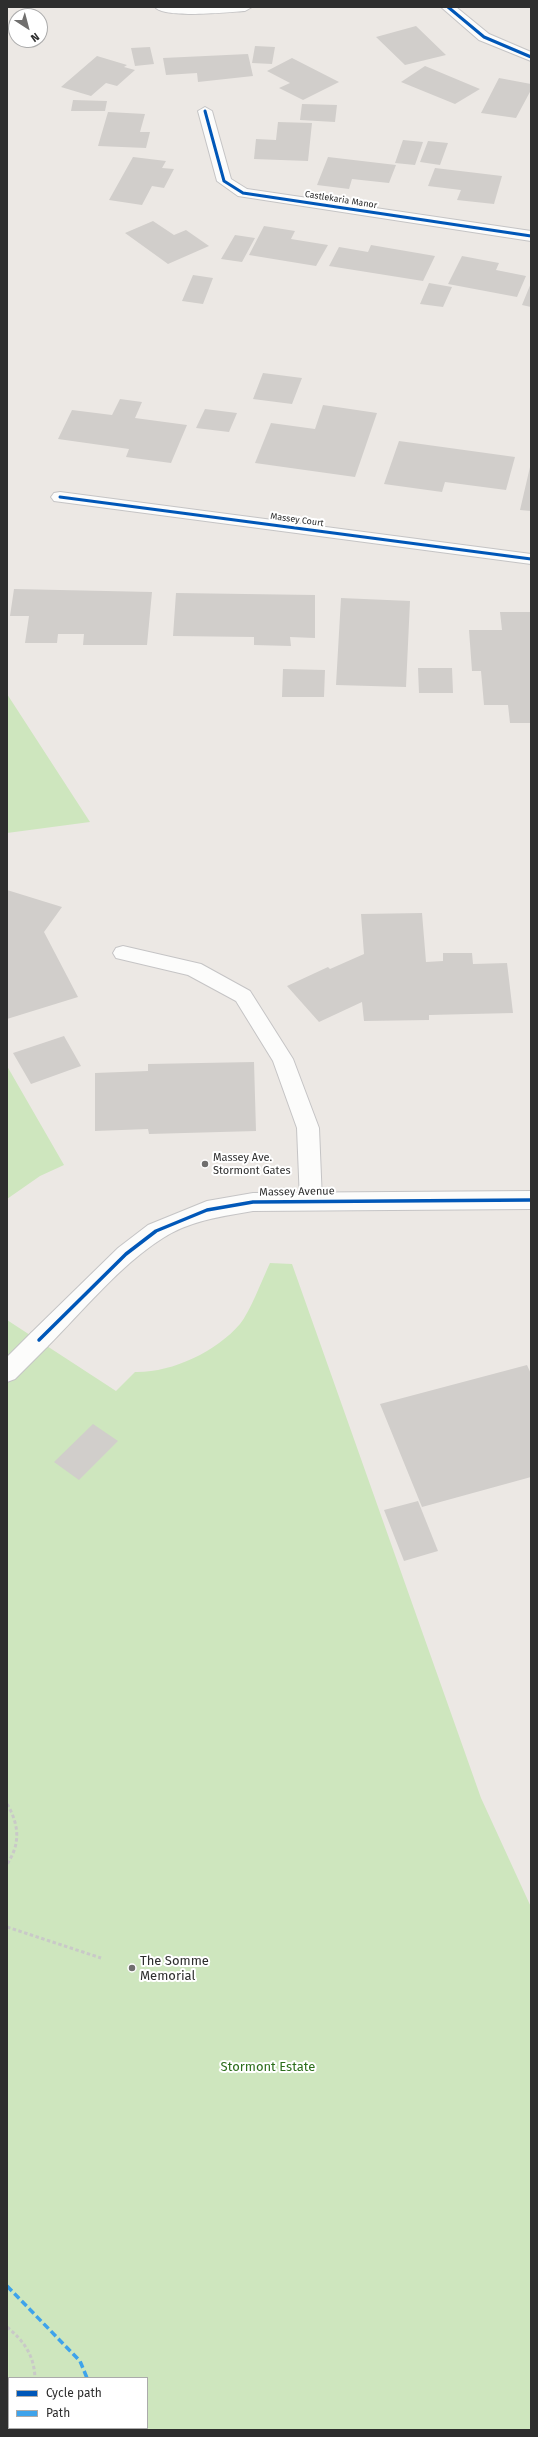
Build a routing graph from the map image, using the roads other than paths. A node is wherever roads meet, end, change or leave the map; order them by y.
1 (162, 7) edge
2 (245, 7) edge
3 (448, 7) edge
4 (531, 57) edge
5 (205, 111) dead end
6 (531, 236) edge
7 (60, 497) dead end
8 (531, 559) edge
9 (123, 953) dead end
10 (531, 1200) edge
11 (311, 1201) junction
12 (7, 1372) edge

1 - 2 street
3 - 4 street
5 - 6 street, Castlekaria Manor
7 - 8 street, Massey Court
9 - 11 street
10 - 11 street, Massey Avenue
11 - 12 street, Massey Avenue

